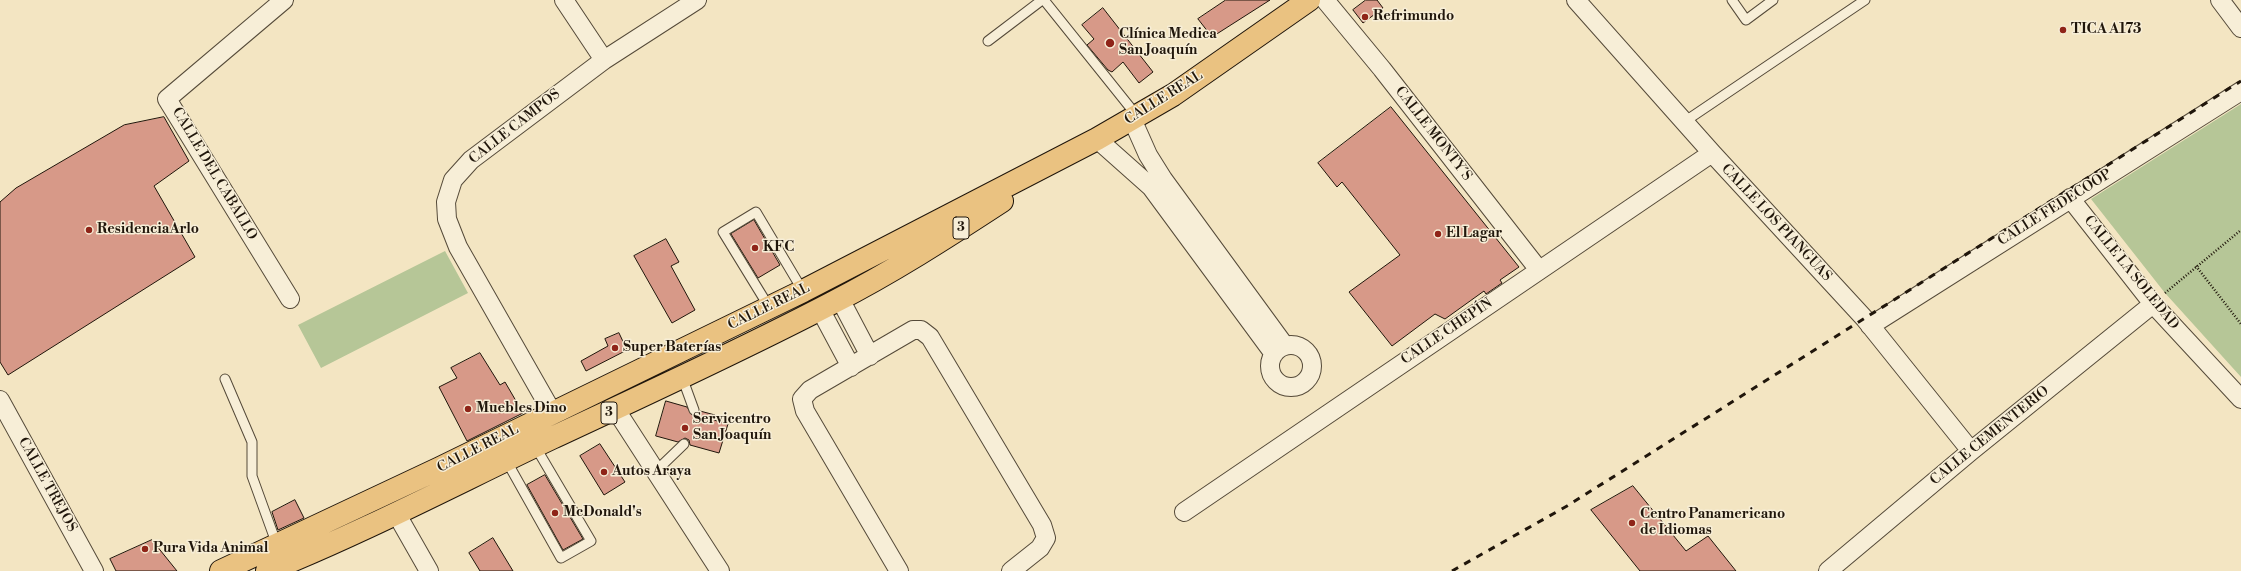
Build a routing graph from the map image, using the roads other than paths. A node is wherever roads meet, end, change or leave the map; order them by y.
1 (284, 0) edge
2 (564, 0) edge
3 (697, 0) edge
4 (1043, 0) edge
5 (1324, 0) edge
6 (1576, 0) edge
7 (1732, 0) edge
8 (1773, 0) edge
9 (1865, 0) edge
10 (2220, 0) edge
11 (1297, 3) edge
12 (2241, 28) edge
13 (988, 41) dead end
14 (604, 60) junction
15 (2241, 91) edge
16 (1134, 118) junction
17 (1684, 122) junction
18 (1097, 139) junction
19 (1712, 153) junction
20 (1157, 183) junction
21 (2070, 198) junction
22 (1539, 270) junction
23 (803, 291) junction
24 (2159, 298) junction
25 (290, 299) dead end
26 (840, 299) junction
27 (769, 307) junction
28 (820, 309) junction
29 (1870, 326) junction
30 (688, 347) junction
31 (1279, 350) dead end
32 (870, 356) junction
33 (851, 367) junction
34 (682, 377) junction
35 (225, 379) dead end
36 (2241, 399) edge
37 (0, 400) edge
38 (616, 410) junction
39 (694, 410) dead end
40 (552, 412) junction
41 (684, 444) dead end
42 (535, 446) junction
43 (1971, 451) junction
44 (506, 460) junction
45 (440, 468) junction
46 (656, 471) junction
47 (481, 472) junction
48 (1184, 512) dead end
49 (396, 513) junction
50 (298, 535) junction
51 (276, 545) junction
52 (94, 571) edge
53 (221, 571) edge
54 (267, 571) edge
55 (429, 571) edge
56 (720, 571) edge
57 (899, 571) edge
58 (1011, 571) edge
59 (1828, 571) edge

1 - 25 street, CALLE DEL CABALLO
2 - 14 street
3 - 14 street, CALLE CAMPOS
4 - 13 lane
4 - 16 lane
5 - 22 street, CALLE MONTY´S
6 - 17 street, CALLE LOS PIANGUAS
7 - 8 lane
9 - 17 lane
10 - 12 street
11 - 16 main road, CALLE REAL / 3
14 - 40 street, CALLE CAMPOS
15 - 21 street, CALLE FEDECOOP
16 - 18 main road, CALLE REAL / 3
16 - 20 street
17 - 19 street, CALLE LOS PIANGUAS
18 - 20 street
18 - 23 main road, CALLE REAL / 3
18 - 26 main road, CALLE REAL / 3
19 - 22 street, CALLE CHEPÍN
19 - 29 street, CALLE LOS PIANGUAS
20 - 31 street
21 - 24 street, CALLE LA SOLEDAD
21 - 29 street, CALLE FEDECOOP
22 - 48 street, CALLE CHEPÍN
23 - 27 main road, CALLE REAL / 3
23 - 27 lane
24 - 36 street, CALLE LA SOLEDAD
24 - 43 street, CALLE CEMENTERIO
26 - 28 main road, CALLE REAL / 3
26 - 32 street
27 - 30 main road, CALLE REAL / 3
28 - 33 street
28 - 34 main road, CALLE REAL / 3
29 - 43 street, CALLE LOS PIANGUAS
30 - 38 main road
30 - 40 main road, CALLE REAL / 3
32 - 33 street
32 - 58 street
33 - 57 street
34 - 38 main road, CALLE REAL / 3
34 - 39 lane
35 - 51 lane
37 - 52 street, CALLE TREJOS
38 - 40 main road
38 - 42 main road, CALLE REAL / 3
38 - 46 street
40 - 45 main road, CALLE REAL / 3
40 - 47 main road
41 - 46 lane
42 - 44 main road, CALLE REAL / 3
42 - 44 lane
43 - 59 street, CALLE CEMENTERIO
44 - 47 main road, CALLE REAL / 3
45 - 49 main road
45 - 50 main road, CALLE REAL / 3
46 - 56 street
47 - 49 main road, CALLE REAL / 3
49 - 50 main road
49 - 54 main road, CALLE REAL / 3
49 - 55 street
50 - 51 main road, CALLE REAL / 3
51 - 53 main road, CALLE REAL / 3

